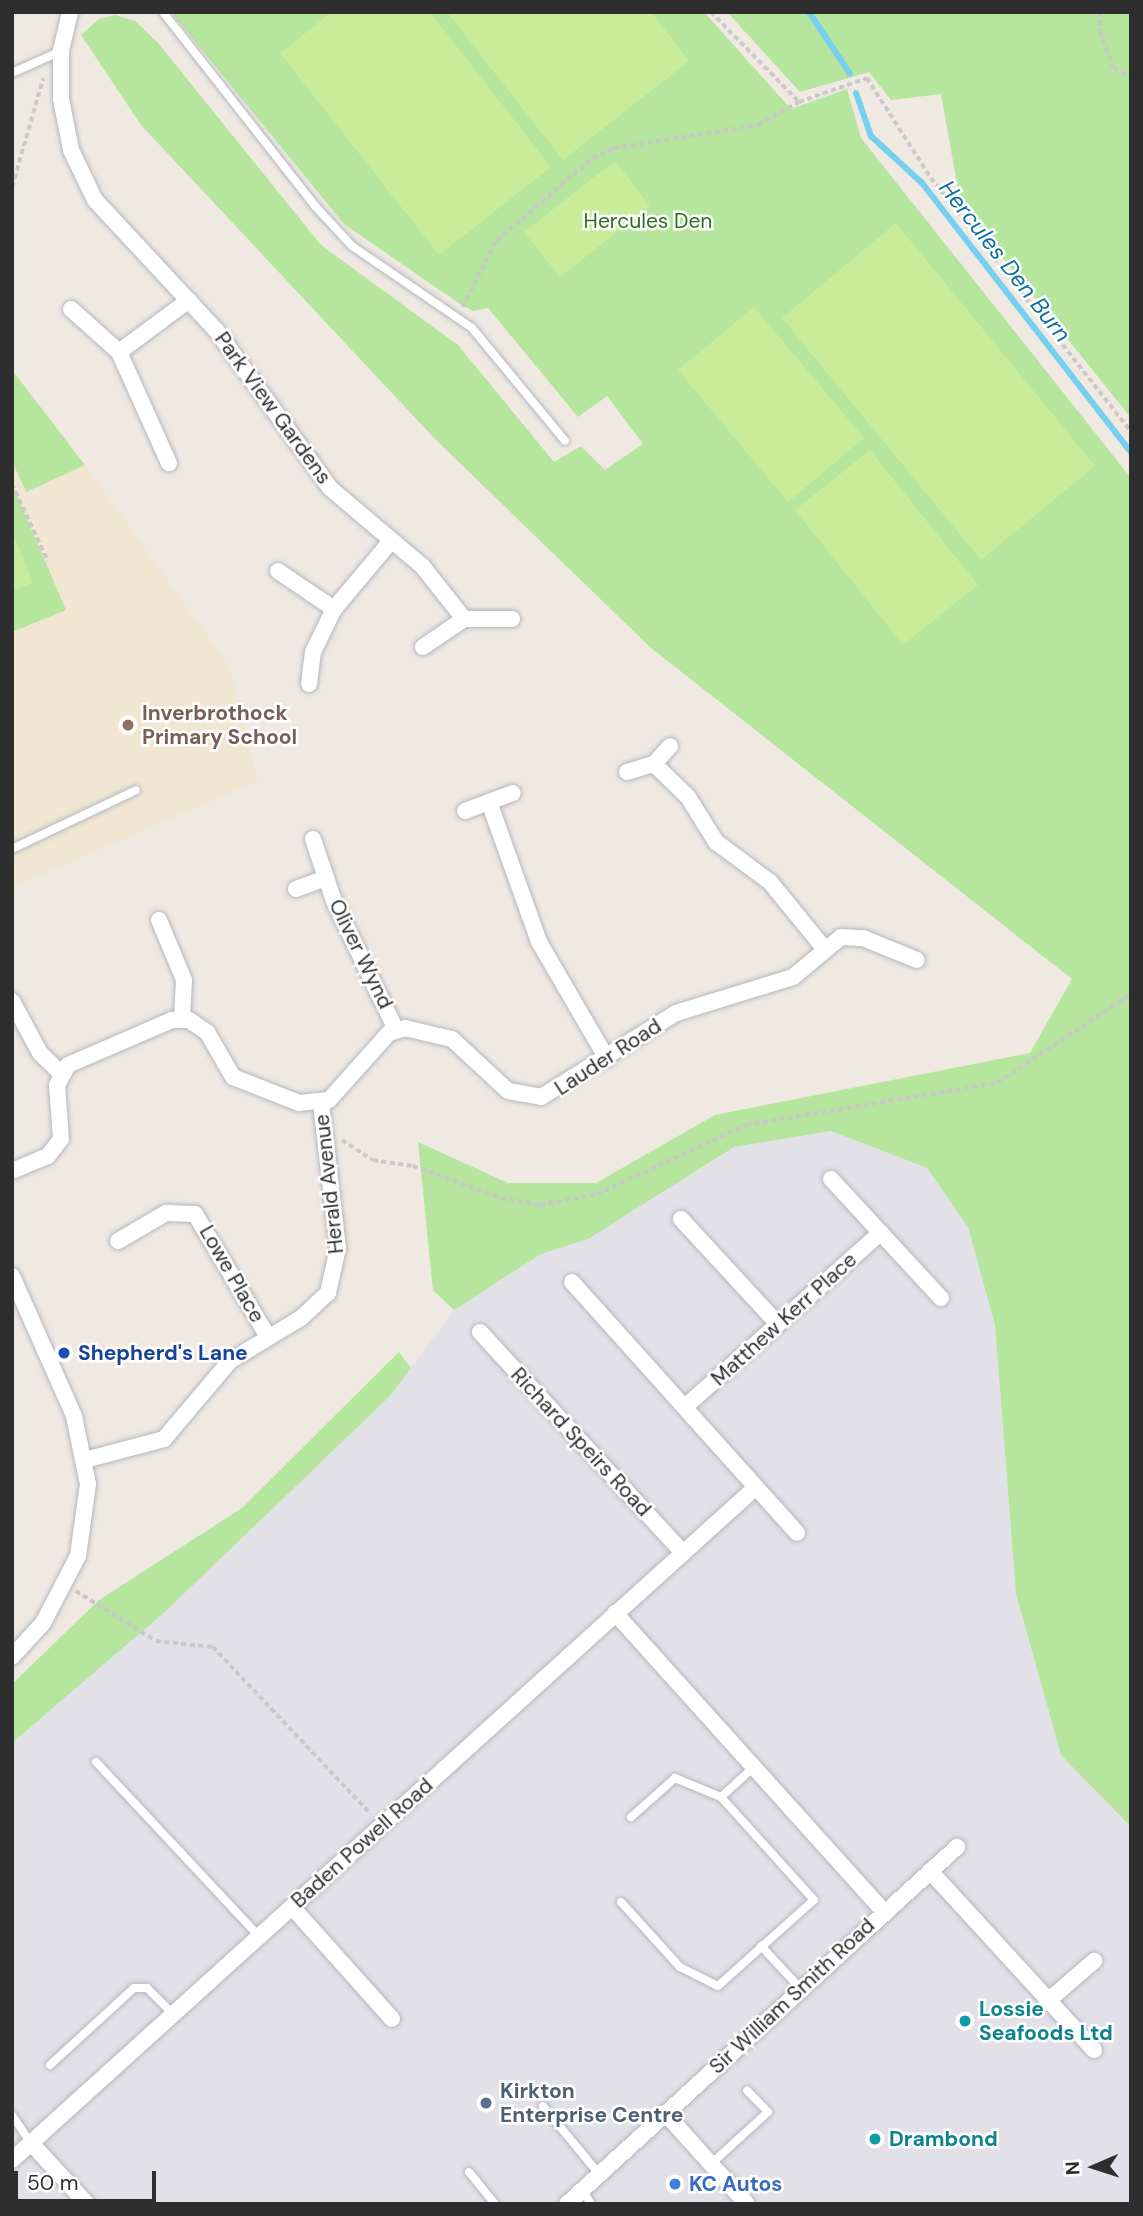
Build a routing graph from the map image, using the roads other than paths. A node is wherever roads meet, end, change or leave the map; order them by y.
1 (70, 12) edge
2 (163, 12) edge
3 (61, 51) junction
4 (12, 73) edge
5 (189, 300) junction
6 (71, 309) dead end
7 (119, 352) junction
8 (565, 441) dead end
9 (169, 463) dead end
10 (390, 542) junction
11 (278, 571) dead end
12 (334, 609) junction
13 (464, 619) junction
14 (512, 619) dead end
15 (424, 647) dead end
16 (309, 684) dead end
17 (670, 746) dead end
18 (654, 764) junction
19 (627, 772) dead end
20 (136, 790) dead end
21 (513, 793) dead end
22 (489, 802) junction
23 (465, 811) dead end
24 (313, 839) dead end
25 (12, 849) edge
26 (326, 878) junction
27 (296, 889) dead end
28 (159, 920) dead end
29 (822, 947) junction
30 (917, 960) dead end
31 (12, 1001) edge
32 (182, 1019) junction
33 (396, 1030) junction
34 (607, 1059) junction
35 (61, 1073) junction
36 (321, 1104) junction
37 (12, 1171) edge
38 (831, 1179) dead end
39 (681, 1219) dead end
40 (881, 1232) junction
41 (118, 1241) dead end
42 (12, 1276) edge
43 (572, 1282) dead end
44 (941, 1297) dead end
45 (19, 1309) edge
46 (778, 1325) junction
47 (480, 1332) dead end
48 (268, 1337) junction
49 (686, 1406) junction
50 (85, 1460) junction
51 (755, 1488) junction
52 (797, 1533) dead end
53 (682, 1552) junction
54 (615, 1613) junction
55 (12, 1657) edge
56 (96, 1762) dead end
57 (754, 1768) junction
58 (721, 1797) junction
59 (631, 1817) dead end
60 (957, 1847) dead end
61 (930, 1871) junction
62 (621, 1902) dead end
63 (292, 1907) junction
64 (883, 1911) junction
65 (259, 1936) junction
66 (761, 1946) junction
67 (1094, 1961) dead end
68 (800, 1988) junction
69 (1049, 2000) junction
70 (173, 2014) junction
71 (392, 2019) dead end
72 (1094, 2050) dead end
73 (50, 2065) dead end
74 (747, 2090) dead end
75 (542, 2106) dead end
76 (665, 2113) junction
77 (12, 2115) edge
78 (31, 2143) junction
79 (12, 2160) edge
80 (711, 2164) junction
81 (469, 2172) dead end
82 (599, 2174) junction
83 (586, 2197) edge
84 (87, 2204) edge
85 (495, 2204) edge
86 (567, 2204) edge
87 (747, 2204) edge

1 - 3 street, Park View Gardens
2 - 8 lane
3 - 4 lane
3 - 5 street, Park View Gardens
5 - 7 street
5 - 10 street, Park View Gardens
6 - 7 street
7 - 9 street
10 - 12 street
10 - 13 street, Park View Gardens
11 - 12 street
12 - 16 street
13 - 14 street
13 - 15 street
17 - 18 street
18 - 19 street
18 - 29 street
20 - 25 lane
21 - 22 street
22 - 23 street
22 - 34 street
24 - 26 street, Oliver Wynd
26 - 27 street, Oliver Wynd
26 - 33 street, Oliver Wynd
28 - 32 street
29 - 30 street
29 - 34 street, Lauder Road
31 - 35 street
32 - 35 street
32 - 36 street
33 - 34 street, Lauder Road
33 - 36 street
35 - 37 street
36 - 48 street, Herald Avenue
38 - 40 street
39 - 46 street
40 - 44 street
40 - 46 street, Matthew Kerr Place
41 - 48 street, Lowe Place
42 - 45 street
43 - 49 street
45 - 50 street
46 - 49 street, Matthew Kerr Place
47 - 53 street, Richard Speirs Road
48 - 50 street, Herald Avenue
49 - 51 street
50 - 55 street
51 - 52 street
51 - 53 street, Baden Powell Road
53 - 54 street, Baden Powell Road
54 - 57 street
54 - 63 street, Baden Powell Road
56 - 65 lane
57 - 58 lane
57 - 64 street
58 - 59 lane
58 - 66 lane
60 - 61 street, Sir William Smith Road
61 - 64 street, Sir William Smith Road
61 - 69 street
62 - 66 lane
63 - 65 street, Baden Powell Road
63 - 71 street
64 - 68 street, Sir William Smith Road
65 - 70 street, Baden Powell Road
66 - 68 lane
67 - 69 street
68 - 76 street, Sir William Smith Road
69 - 72 street
70 - 73 lane
70 - 78 street, Baden Powell Road
74 - 80 lane
75 - 82 lane
76 - 80 street
76 - 82 street, Sir William Smith Road
77 - 78 lane
78 - 79 street, Baden Powell Road
78 - 84 street
80 - 87 street
81 - 85 lane
82 - 83 street, Sir William Smith Road
83 - 86 street, Sir William Smith Road

